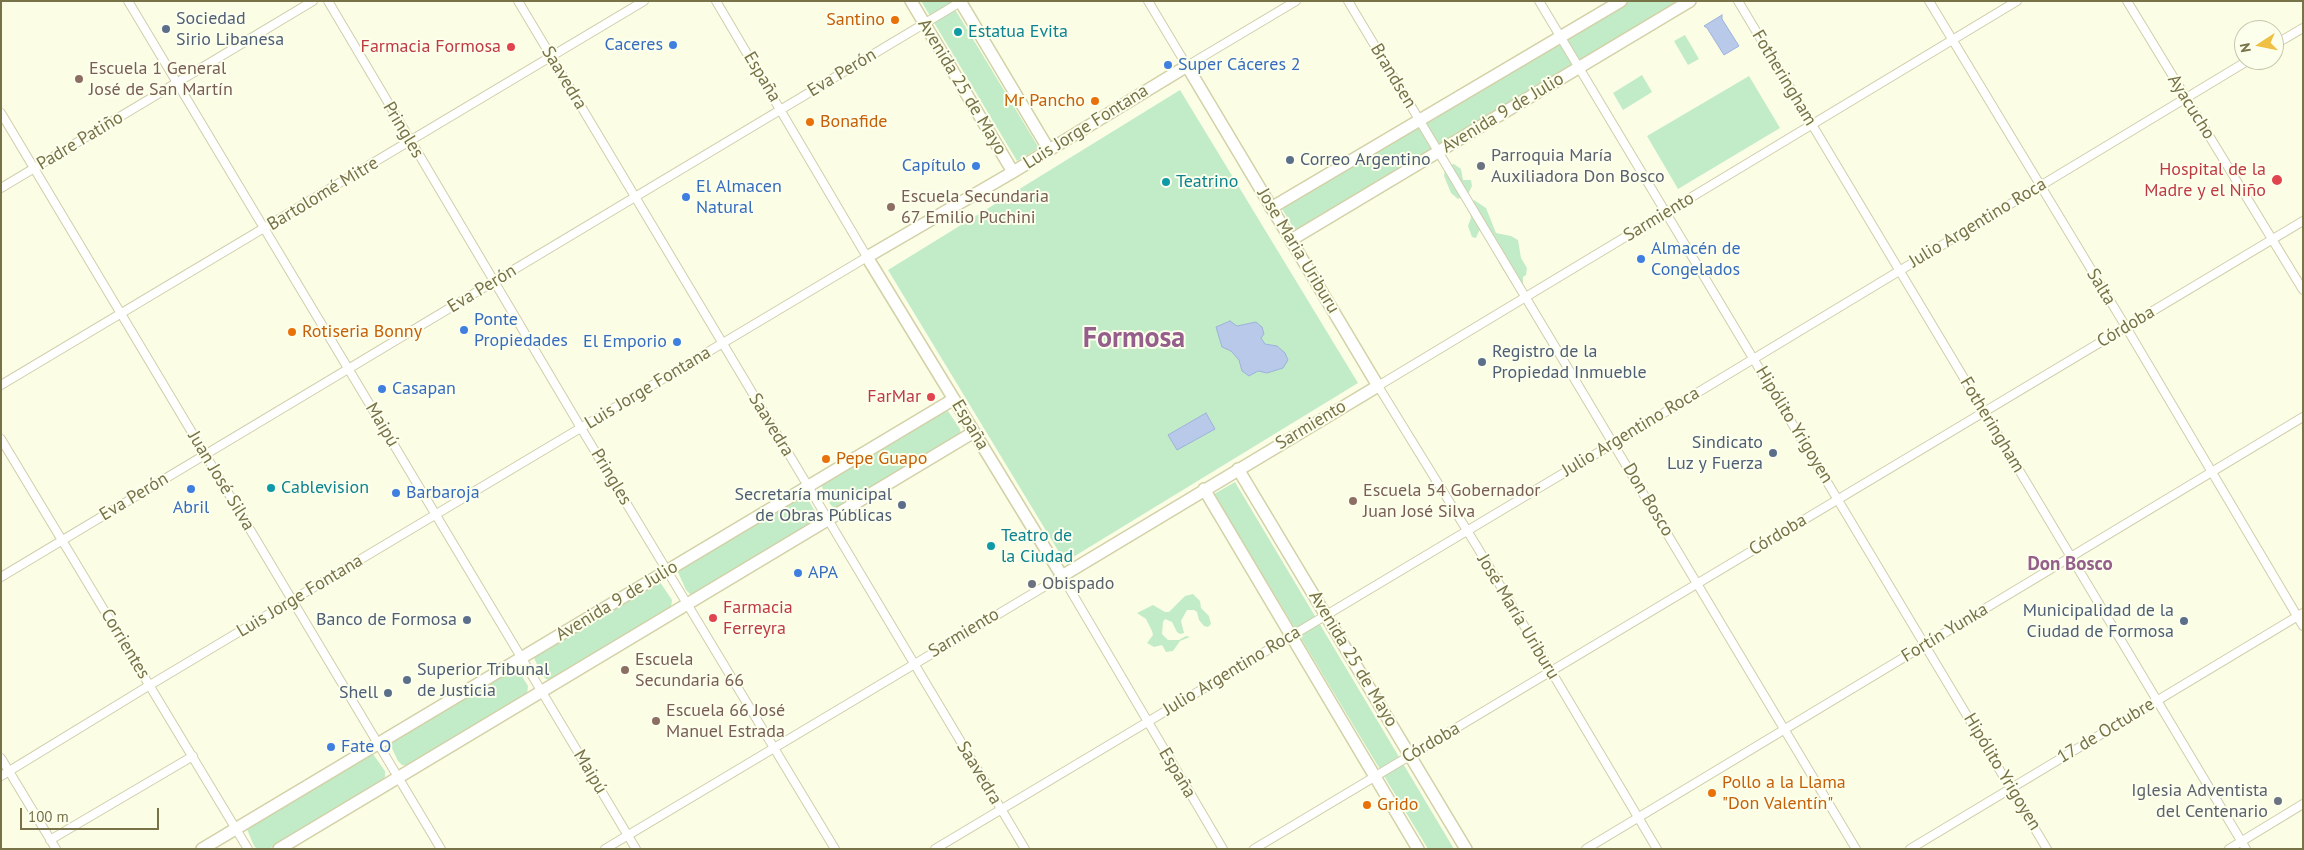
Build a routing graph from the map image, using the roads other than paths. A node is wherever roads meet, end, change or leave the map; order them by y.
1 (128, 1) edge
2 (313, 1) edge
3 (328, 1) edge
4 (518, 1) edge
5 (644, 1) edge
6 (716, 1) edge
7 (911, 1) edge
8 (1148, 1) edge
9 (1296, 1) edge
10 (1348, 1) edge
11 (1539, 1) edge
12 (1621, 1) edge
13 (1690, 1) edge
14 (1738, 1) edge
15 (1928, 1) edge
16 (2018, 1) edge
17 (2127, 1) edge
18 (961, 2) edge
19 (924, 24) junction
20 (2303, 28) edge
21 (1561, 37) junction
22 (2284, 39) edge
23 (1952, 40) junction
24 (551, 57) junction
25 (1187, 66) junction
26 (1578, 68) junction
27 (2234, 69) edge
28 (177, 82) junction
29 (2185, 98) junction
30 (781, 109) junction
31 (1, 113) edge
32 (1420, 121) junction
33 (1812, 126) junction
34 (410, 141) junction
35 (1050, 150) junction
36 (1438, 151) junction
37 (35, 168) junction
38 (1013, 172) junction
39 (2040, 186) junction
40 (1, 188) edge
41 (635, 196) junction
42 (1271, 208) junction
43 (1665, 212) junction
44 (2303, 221) edge
45 (264, 228) junction
46 (2273, 238) junction
47 (1291, 240) junction
48 (867, 257) junction
49 (1900, 271) junction
50 (494, 282) junction
51 (2303, 290) edge
52 (1526, 297) junction
53 (122, 314) junction
54 (2126, 327) junction
55 (722, 343) junction
56 (1754, 358) junction
57 (349, 369) junction
58 (1, 385) edge
59 (1378, 386) junction
60 (954, 399) junction
61 (1985, 412) junction
62 (2303, 417) edge
63 (581, 428) junction
64 (974, 432) junction
65 (1, 439) edge
66 (1614, 443) junction
67 (206, 455) junction
68 (1238, 469) junction
69 (2211, 472) junction
70 (808, 486) junction
71 (1204, 489) junction
72 (1838, 499) junction
73 (436, 514) junction
74 (828, 520) junction
75 (1467, 530) junction
76 (62, 540) junction
77 (2070, 557) junction
78 (667, 571) junction
79 (1062, 576) junction
80 (1, 577) edge
81 (1698, 584) junction
82 (293, 601) junction
83 (687, 604) junction
84 (2300, 614) edge
85 (1326, 615) junction
86 (2303, 626) edge
87 (1291, 636) junction
88 (1925, 645) junction
89 (522, 658) junction
90 (914, 663) junction
91 (1551, 672) junction
92 (150, 684) junction
93 (542, 690) junction
94 (2157, 700) junction
95 (1147, 723) junction
96 (1786, 730) junction
97 (378, 743) junction
98 (775, 747) junction
99 (1411, 755) junction
100 (193, 756) junction
101 (1, 758) edge
102 (9, 772) junction
103 (1, 776) edge
104 (1375, 776) junction
105 (398, 777) junction
106 (2011, 788) junction
107 (2303, 804) edge
108 (1001, 809) junction
109 (1638, 818) junction
110 (236, 828) junction
111 (628, 835) junction
112 (50, 840) junction
113 (2243, 845) edge
114 (56, 849) edge
115 (202, 849) edge
116 (248, 849) edge
117 (279, 849) edge
118 (441, 849) edge
119 (605, 849) edge
120 (636, 849) edge
121 (835, 849) edge
122 (935, 849) edge
123 (1025, 849) edge
124 (1223, 849) edge
125 (1254, 849) edge
126 (1418, 849) edge
127 (1466, 849) edge
128 (1586, 849) edge
129 (1657, 849) edge
130 (1856, 849) edge
131 (1910, 849) edge
132 (2048, 849) edge
133 (2229, 849) edge

1 - 28 street, Maipú
2 - 28 street, Padre Patiño
3 - 34 street, Pringles
4 - 24 street, Saavedra
5 - 24 street, Bartolomé Mitre
6 - 30 street, España
7 - 19 main road, Avenida 25 de Mayo
8 - 25 street
9 - 25 street, Luis Jorge Fontana
10 - 32 street, Brandsen
11 - 21 street, Hipólito Yrigoyen
12 - 21 main road, Avenida 9 de Julio
13 - 26 main road, Avenida 9 de Julio
14 - 33 street, Fotheringham
15 - 23 street, Salta
16 - 23 street, Sarmiento
17 - 29 street, Ayacucho
18 - 19 street, Eva Perón
18 - 35 main road
19 - 30 street, Eva Perón
19 - 38 main road, Avenida 25 de Mayo
20 - 22 street
21 - 26 street, Hipólito Yrigoyen
21 - 32 main road, Avenida 9 de Julio
23 - 33 street, Sarmiento
23 - 39 street, Salta
24 - 34 street, Bartolomé Mitre
24 - 41 street, Saavedra
25 - 35 main road, Luis Jorge Fontana
25 - 42 main road, Jose Maria Uriburu
26 - 36 main road, Avenida 9 de Julio
26 - 43 street, Hipólito Yrigoyen
27 - 29 street, Julio Argentino Roca
28 - 37 street, Padre Patiño
28 - 45 street, Maipú
29 - 39 street, Julio Argentino Roca
29 - 46 street, Ayacucho
30 - 41 street, Eva Perón
30 - 48 street, España
31 - 37 street, Juan José Silva
32 - 36 street, Brandsen
32 - 42 main road, Avenida 9 de Julio
33 - 43 street, Sarmiento
33 - 49 street, Fotheringham
34 - 45 street, Bartolomé Mitre
34 - 50 street, Pringles
35 - 38 main road, Luis Jorge Fontana
36 - 47 main road, Avenida 9 de Julio
36 - 52 street, Don Bosco
37 - 40 street, Padre Patiño
37 - 53 street, Juan José Silva
38 - 48 main road, Luis Jorge Fontana
39 - 49 street, Julio Argentino Roca
39 - 54 street, Salta
41 - 50 street, Eva Perón
41 - 55 street, Saavedra
42 - 47 main road, Jose Maria Uriburu
43 - 52 street, Sarmiento
43 - 56 street, Hipólito Yrigoyen
44 - 46 street, Córdoba
45 - 53 street, Bartolomé Mitre
45 - 57 street, Maipú
46 - 51 street, Ayacucho
46 - 54 street, Córdoba
47 - 59 main road, Jose Maria Uriburu
48 - 55 street, Luis Jorge Fontana
48 - 60 main road, España
49 - 56 street, Julio Argentino Roca
49 - 61 street, Fotheringham
50 - 57 street, Eva Perón
50 - 63 street, Pringles
52 - 59 street, Sarmiento
52 - 66 street, Don Bosco
53 - 58 street, Bartolomé Mitre
53 - 67 street, Juan José Silva
54 - 61 street, Córdoba
54 - 69 street, Salta
55 - 63 street, Luis Jorge Fontana
55 - 70 street, Saavedra
56 - 66 street, Julio Argentino Roca
56 - 72 street, Hipólito Yrigoyen
57 - 67 street, Eva Perón
57 - 73 street, Maipú
59 - 68 main road, Sarmiento
59 - 75 street, José María Uriburu
60 - 64 main road, España
60 - 70 main road, Avenida 9 de Julio
61 - 72 street, Córdoba
61 - 77 street, Fotheringham
62 - 69 street, Fortín Yunka
63 - 73 street, Luis Jorge Fontana
63 - 78 street, Pringles
64 - 74 main road
64 - 79 main road, España
65 - 76 street, Corrientes
66 - 75 street, Julio Argentino Roca
66 - 81 street, Don Bosco
67 - 76 street, Eva Perón
67 - 82 street, Juan José Silva
68 - 71 main road, Sarmiento
68 - 85 main road, Avenida 25 de Mayo
69 - 77 street, Fortín Yunka
69 - 84 street, Salta
70 - 74 street, Saavedra
70 - 78 main road, Avenida 9 de Julio
71 - 79 main road, Sarmiento
71 - 87 main road
72 - 81 street, Córdoba
72 - 88 street, Hipólito Yrigoyen
73 - 82 street, Luis Jorge Fontana
73 - 89 street, Maipú
74 - 83 main road
74 - 90 street, Saavedra
75 - 85 street, Julio Argentino Roca
75 - 91 street, José María Uriburu
76 - 80 street, Eva Perón
76 - 92 street, Corrientes
77 - 88 street, Fortín Yunka
77 - 94 street, Fotheringham
78 - 83 street, Pringles
78 - 89 main road, Avenida 9 de Julio
79 - 90 street, Sarmiento
79 - 95 street, España
81 - 91 street, Córdoba
81 - 96 street, Don Bosco
82 - 92 street, Luis Jorge Fontana
82 - 97 street, Juan José Silva
83 - 93 main road
83 - 98 street, Pringles
84 - 86 street, Salta
84 - 94 street, 17 de Octubre
85 - 87 street, Julio Argentino Roca
85 - 99 main road, Avenida 25 de Mayo
87 - 95 street, Julio Argentino Roca
87 - 104 main road
88 - 96 street, Fortín Yunka
88 - 106 street, Hipólito Yrigoyen
89 - 93 street, Maipú
89 - 97 main road, Avenida 9 de Julio
90 - 98 street, Sarmiento
90 - 108 street, Saavedra
91 - 99 street, Córdoba
91 - 109 street, José María Uriburu
92 - 100 street, Corrientes
92 - 102 street, Luis Jorge Fontana
93 - 105 main road
93 - 111 street, Maipú
94 - 106 street, 17 de Octubre
94 - 113 street, Fotheringham
95 - 108 street, Julio Argentino Roca
95 - 124 street, España
96 - 109 street, Fortín Yunka
96 - 130 street, Don Bosco
97 - 105 street, Juan José Silva
97 - 110 main road, Avenida 9 de Julio
98 - 111 street, Sarmiento
98 - 121 street, Pringles
99 - 104 street, Córdoba
99 - 127 main road, Avenida 25 de Mayo
100 - 110 street, Corrientes
100 - 112 street
101 - 102 street
102 - 103 street, Luis Jorge Fontana
102 - 112 street
104 - 125 street, Córdoba
104 - 126 main road
105 - 117 main road
105 - 118 street, Juan José Silva
106 - 131 street, 17 de Octubre
106 - 132 street, Hipólito Yrigoyen
107 - 113 street
108 - 122 street, Julio Argentino Roca
108 - 123 street, Saavedra
109 - 128 street, Fortín Yunka
109 - 129 street, José María Uriburu
110 - 115 main road, Avenida 9 de Julio
110 - 116 street, Corrientes
111 - 119 street, Sarmiento
111 - 120 street, Maipú
112 - 114 street
113 - 133 street

